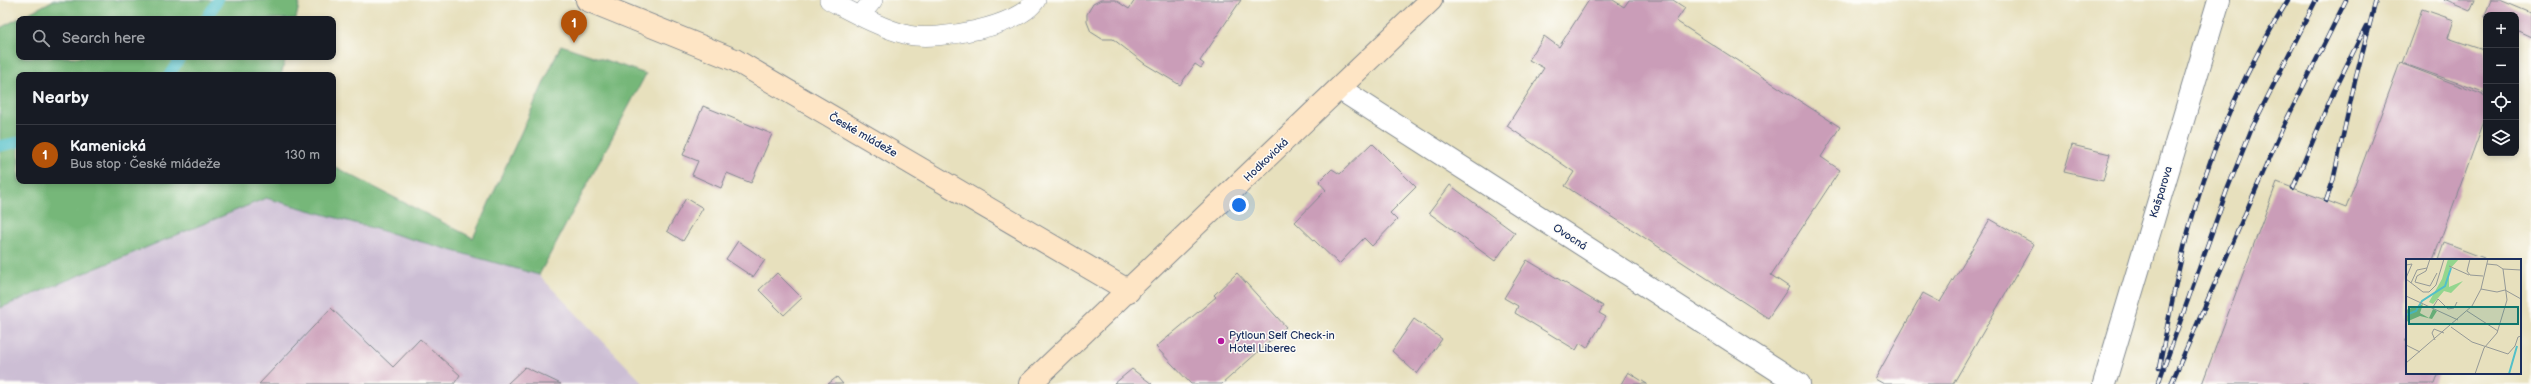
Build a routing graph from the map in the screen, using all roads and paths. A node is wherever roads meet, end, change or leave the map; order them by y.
1 (587, 0) edge
2 (829, 0) edge
3 (873, 0) edge
4 (1036, 0) edge
5 (1431, 0) edge
6 (2218, 0) edge
7 (860, 16) junction
8 (1340, 89) junction
9 (1129, 290) junction
10 (1030, 384) edge
11 (1799, 384) edge
12 (2104, 384) edge

1 - 9 street, České mládeže
2 - 7 lane
3 - 7 lane
4 - 7 lane
5 - 8 street, Hodkovická
6 - 12 street, Kašparova
8 - 9 street, Hodkovická
8 - 11 street, Ovocná
9 - 10 street, Hodkovická

